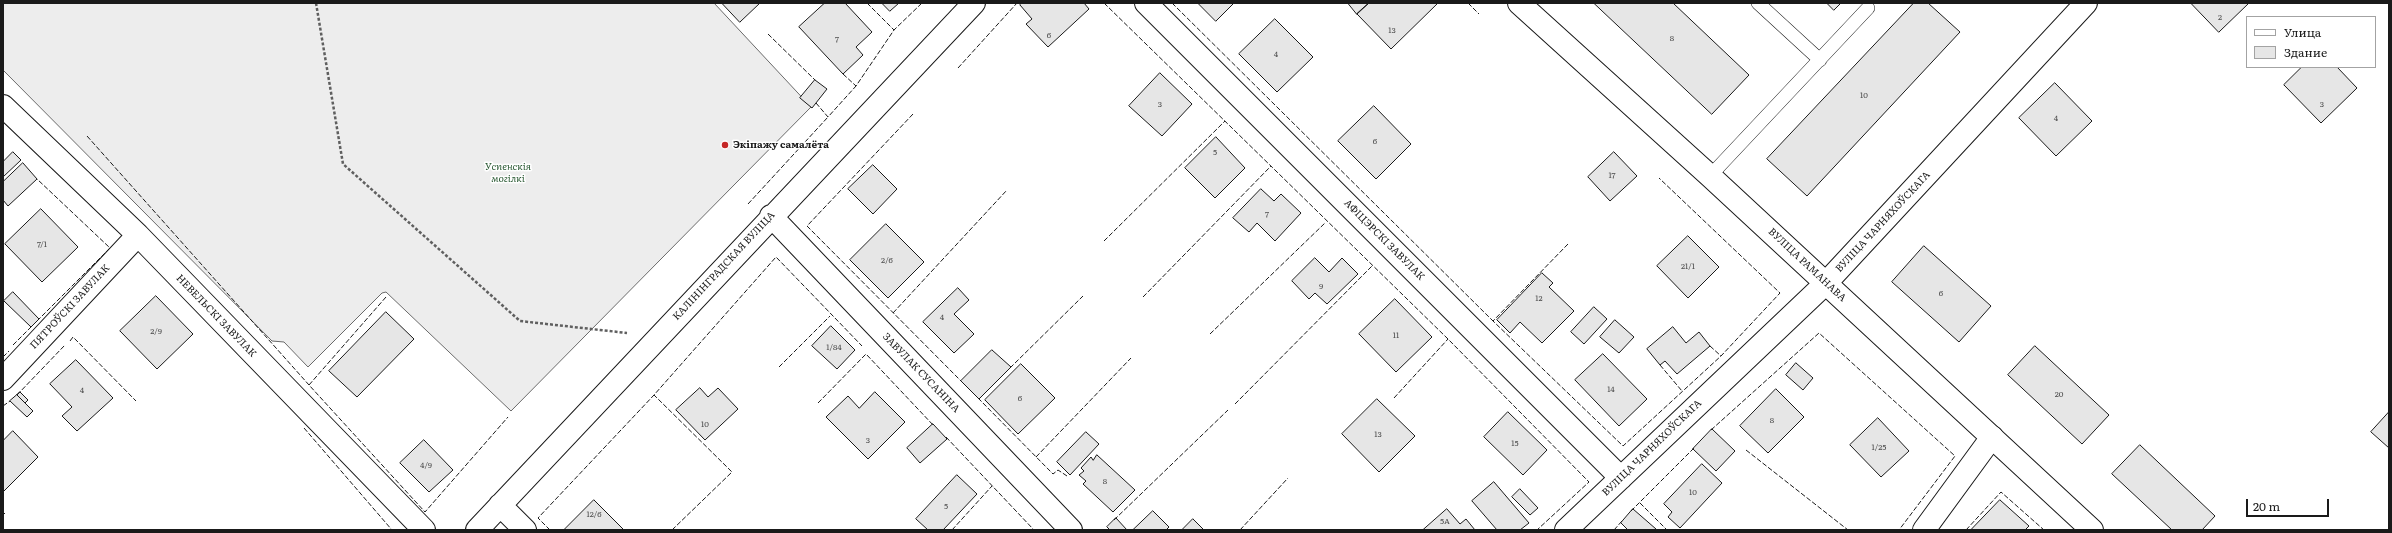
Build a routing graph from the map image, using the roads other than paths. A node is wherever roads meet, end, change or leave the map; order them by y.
1 (974, 3) edge
2 (1146, 3) edge
3 (1519, 3) edge
4 (1758, 3) edge
5 (2086, 3) edge
6 (1868, 8) dead end
7 (1820, 60) junction
8 (3, 106) edge
9 (1710, 176) junction
10 (771, 216) junction
11 (138, 235) junction
12 (1826, 283) junction
13 (3, 379) edge
14 (1992, 437) junction
15 (1621, 478) junction
16 (500, 504) junction
17 (424, 530) edge
18 (477, 530) edge
19 (525, 530) edge
20 (1071, 530) edge
21 (1566, 530) edge
22 (1924, 530) edge
23 (2092, 530) edge

1 - 10 street, КАЛІНІНГРАДСКАЯ ВУЛІЦА
2 - 15 street, АФІЦЭРСКІ ЗАВУЛАК
3 - 9 street, ВУЛІЦА РАМАНАВА
4 - 7 lane
5 - 12 street, ВУЛІЦА ЧАРНЯХОЎСКАГА
6 - 7 lane
7 - 9 lane
8 - 11 street, НЕВЕЛЬСКІ ЗАВУЛАК
9 - 12 street, ВУЛІЦА РАМАНАВА
10 - 16 street, КАЛІНІНГРАДСКАЯ ВУЛІЦА
10 - 20 street, ЗАВУЛАК СУСАНІНА
11 - 13 street, ПЯТРОЎСКІ ЗАВУЛАК
11 - 17 street, НЕВЕЛЬСКІ ЗАВУЛАК
12 - 14 street, ВУЛІЦА РАМАНАВА
12 - 15 street, ВУЛІЦА ЧАРНЯХОЎСКАГА
14 - 22 street
14 - 23 street, ВУЛІЦА РАМАНАВА
15 - 21 street, ВУЛІЦА ЧАРНЯХОЎСКАГА
16 - 18 street, КАЛІНІНГРАДСКАЯ ВУЛІЦА
16 - 19 street

